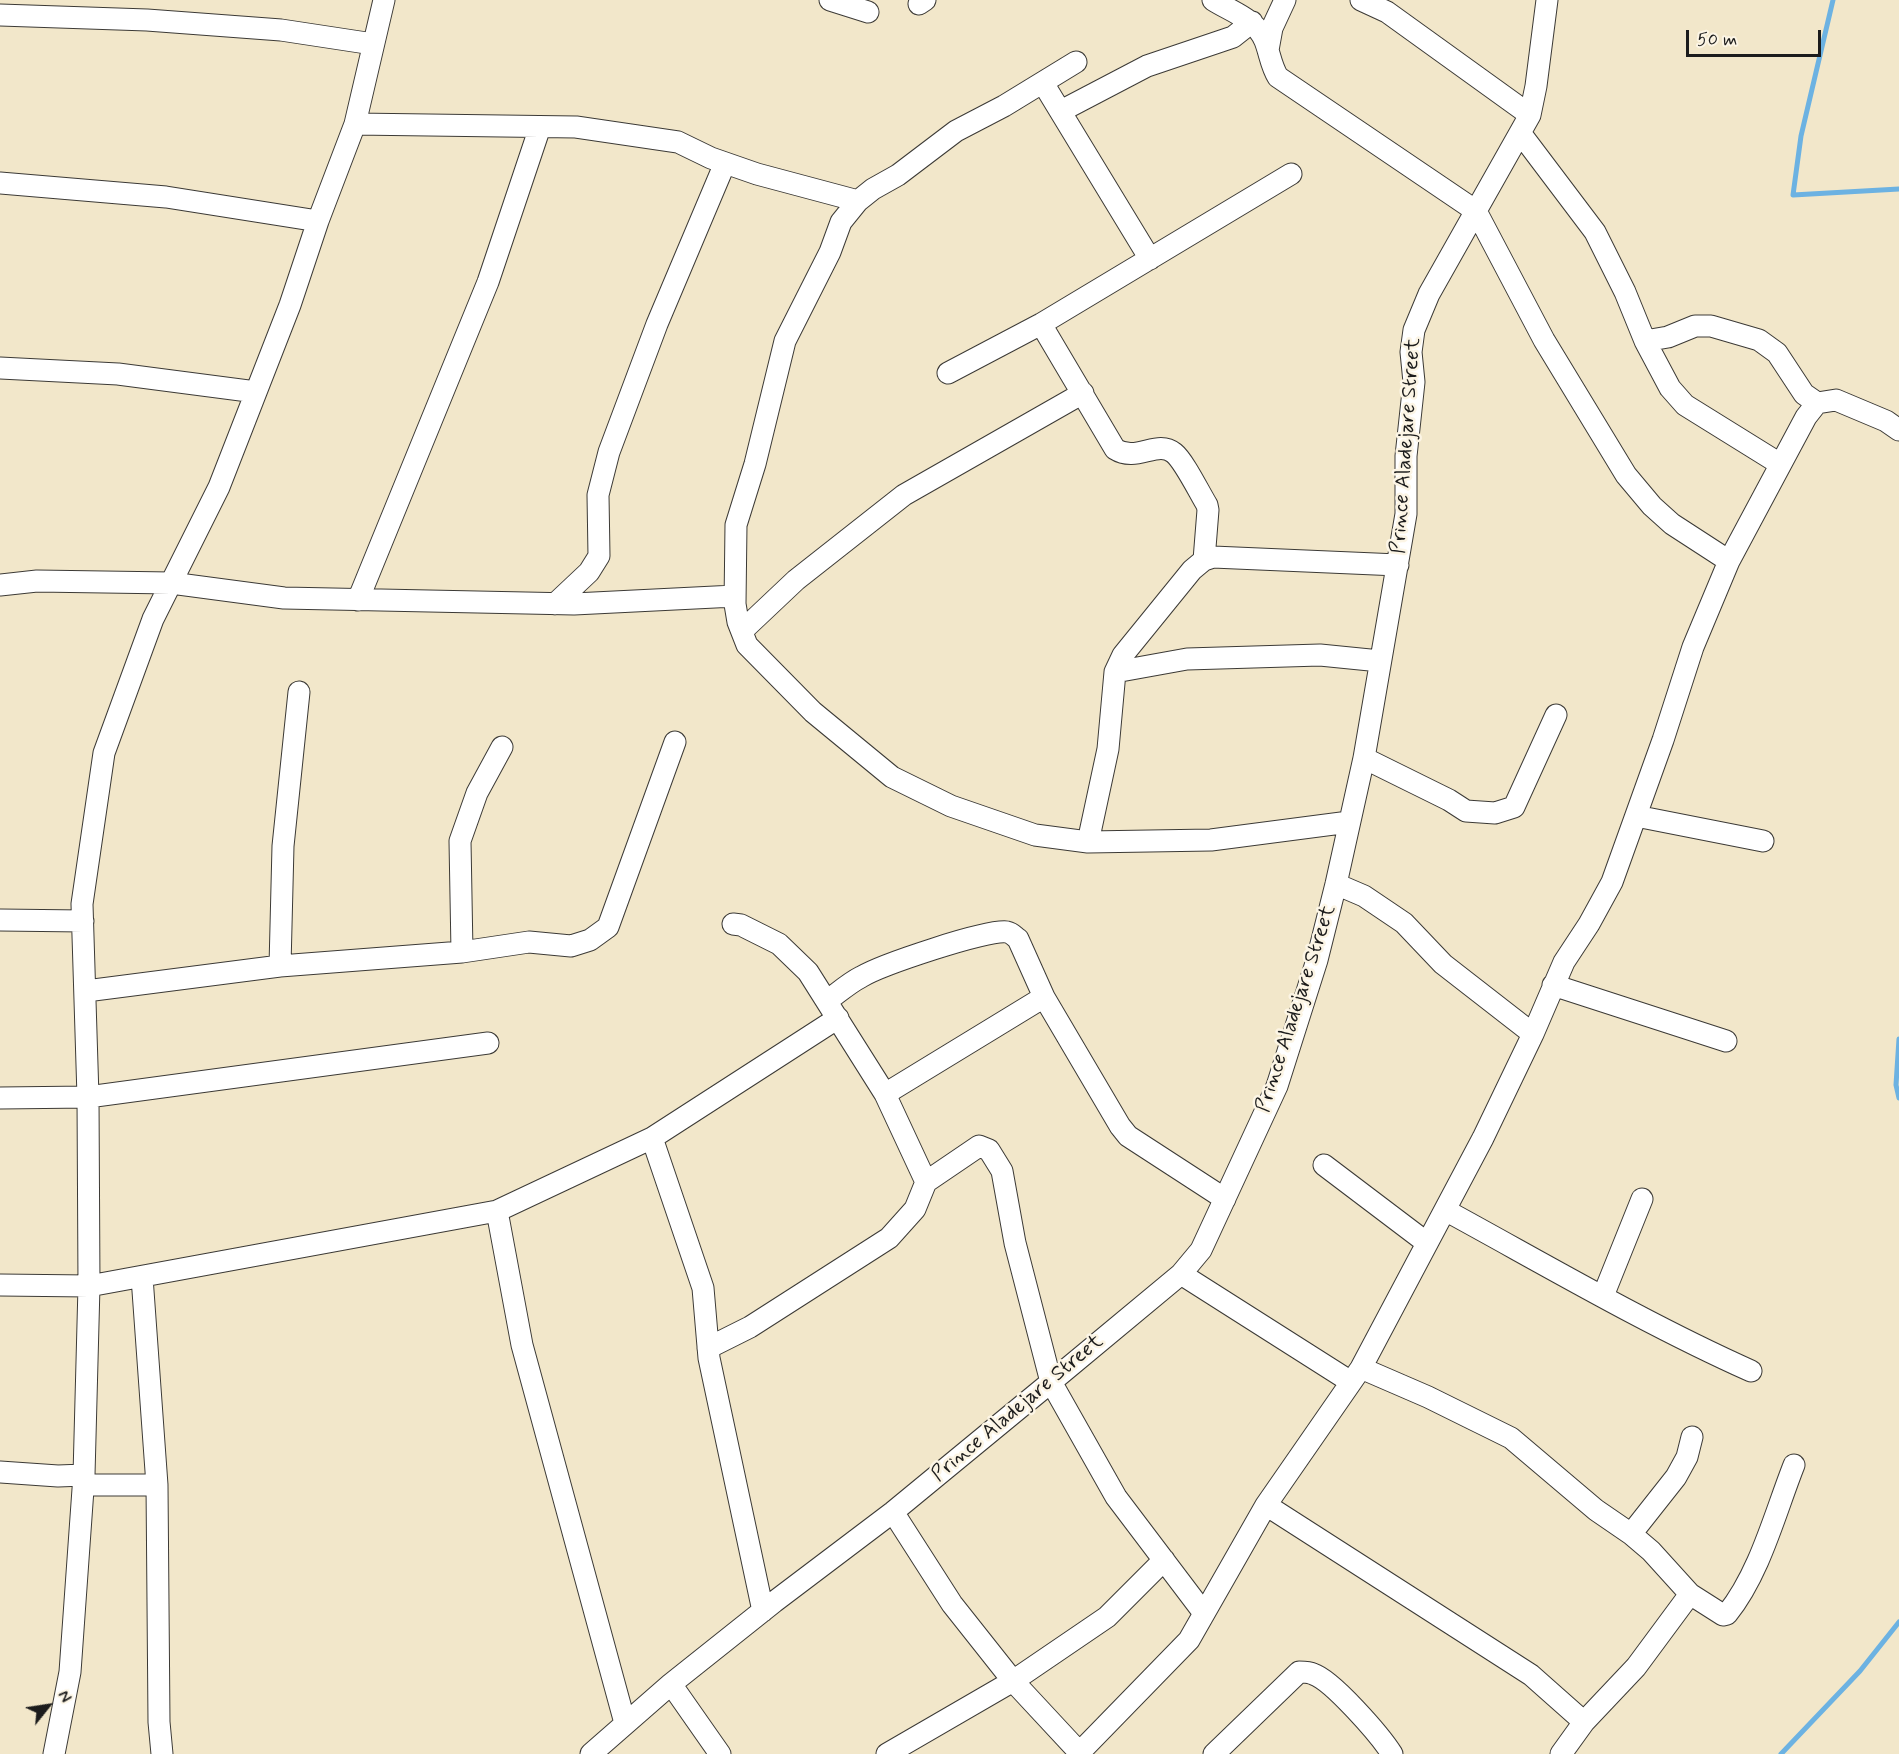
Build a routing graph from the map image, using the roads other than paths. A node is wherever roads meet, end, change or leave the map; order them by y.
1 (384, 0) edge
2 (830, 0) edge
3 (1213, 0) edge
4 (1361, 0) edge
5 (1547, 0) edge
6 (1284, 1) edge
7 (1390, 6) edge
8 (868, 12) dead end
9 (0, 15) edge
10 (1250, 20) junction
11 (373, 44) junction
12 (1268, 50) junction
13 (1076, 62) dead end
14 (1043, 83) junction
15 (1061, 111) junction
16 (355, 123) junction
17 (1525, 125) junction
18 (540, 127) junction
19 (725, 163) junction
20 (1291, 174) dead end
21 (0, 183) edge
22 (858, 201) junction
23 (1476, 212) junction
24 (318, 221) junction
25 (1150, 259) junction
26 (1041, 324) junction
27 (1645, 340) junction
28 (0, 368) edge
29 (948, 373) dead end
30 (256, 392) junction
31 (1083, 393) junction
32 (1817, 403) junction
33 (1899, 430) edge
34 (1780, 464) junction
35 (1204, 560) junction
36 (1730, 561) junction
37 (1398, 566) junction
38 (171, 583) junction
39 (0, 585) edge
40 (735, 596) junction
41 (358, 600) junction
42 (555, 604) junction
43 (742, 631) junction
44 (1380, 661) junction
45 (1115, 672) junction
46 (299, 692) dead end
47 (1556, 715) dead end
48 (675, 742) dead end
49 (502, 747) dead end
50 (1364, 758) junction
51 (1636, 816) junction
52 (1349, 822) junction
53 (1763, 841) dead end
54 (1088, 842) junction
55 (1336, 884) junction
56 (0, 920) edge
57 (83, 921) junction
58 (733, 924) dead end
59 (462, 952) junction
60 (280, 966) junction
61 (1553, 985) junction
62 (86, 991) junction
63 (1044, 997) junction
64 (833, 1009) junction
65 (1533, 1034) junction
66 (1726, 1041) dead end
67 (488, 1043) dead end
68 (885, 1094) junction
69 (88, 1097) junction
70 (0, 1098) edge
71 (652, 1138) junction
72 (1324, 1165) dead end
73 (926, 1182) junction
74 (1225, 1199) junction
75 (1642, 1199) dead end
76 (1445, 1210) junction
77 (497, 1211) junction
78 (1427, 1243) junction
79 (1181, 1274) junction
80 (142, 1277) junction
81 (0, 1285) edge
82 (89, 1286) junction
83 (1603, 1296) junction
84 (708, 1348) junction
85 (1751, 1371) dead end
86 (1356, 1375) junction
87 (1051, 1382) junction
88 (1692, 1437) dead end
89 (1794, 1464) dead end
90 (0, 1472) edge
91 (84, 1480) junction
92 (157, 1485) junction
93 (1266, 1505) junction
94 (893, 1512) junction
95 (1631, 1534) junction
96 (1164, 1560) junction
97 (1690, 1594) junction
98 (763, 1611) junction
99 (1203, 1612) junction
100 (1013, 1681) junction
101 (671, 1684) junction
102 (1584, 1722) junction
103 (625, 1723) junction
104 (1079, 1753) edge
105 (54, 1754) edge
106 (162, 1754) edge
107 (591, 1754) edge
108 (720, 1754) edge
109 (887, 1754) edge
110 (1214, 1754) edge
111 (1392, 1754) edge
112 (1561, 1754) edge

1 - 11 street
2 - 8 street
3 - 10 street
4 - 7 street
5 - 17 street, Prince Aladejare Street
6 - 10 street
6 - 12 street
7 - 17 street
9 - 11 street
10 - 12 street
10 - 15 street
11 - 16 street
12 - 23 street
13 - 14 street
14 - 15 street
14 - 22 street
15 - 25 street
16 - 18 street
16 - 24 street
17 - 23 street, Prince Aladejare Street
17 - 27 street
18 - 19 street
18 - 41 street
19 - 22 street
19 - 42 street
20 - 25 street
21 - 24 street
22 - 40 street
23 - 36 street
23 - 37 street, Prince Aladejare Street
24 - 30 street
25 - 26 street
26 - 29 street
26 - 31 street
27 - 32 street
27 - 34 street
28 - 30 street
30 - 38 street
31 - 35 street
31 - 43 street
32 - 33 street
32 - 34 street
34 - 36 street
35 - 37 street
35 - 45 street
36 - 51 street
37 - 44 street, Prince Aladejare Street
38 - 39 street
38 - 41 street
38 - 57 street
40 - 42 street
40 - 43 street
41 - 42 street
43 - 54 street
44 - 45 street
44 - 50 street, Prince Aladejare Street
45 - 54 street
46 - 60 street
47 - 50 street
48 - 59 street
49 - 59 street
50 - 52 street, Prince Aladejare Street
51 - 53 street
51 - 61 street
52 - 54 street
52 - 55 street, Prince Aladejare Street
55 - 65 street
55 - 74 street, Prince Aladejare Street
56 - 57 street
57 - 62 street
58 - 64 street
59 - 60 street
60 - 62 street
61 - 65 street
61 - 66 street
62 - 69 street
63 - 64 street
63 - 68 street
63 - 74 street
64 - 68 street
64 - 71 street
65 - 76 street
67 - 69 street
68 - 73 street
69 - 70 street
69 - 82 street
71 - 77 street
71 - 84 street
72 - 78 street
73 - 84 street
73 - 87 street
74 - 79 street, Prince Aladejare Street
75 - 83 street
76 - 78 street
76 - 83 street
77 - 80 street
77 - 103 street
78 - 86 street
79 - 86 street
79 - 87 street, Prince Aladejare Street
80 - 82 street
80 - 92 street
81 - 82 street
82 - 91 street
83 - 85 street
84 - 98 street
86 - 93 street
86 - 95 street
87 - 94 street, Prince Aladejare Street
87 - 96 street
88 - 95 street
89 - 97 street
90 - 91 street
91 - 92 street
91 - 105 street
92 - 106 street
93 - 99 street
93 - 102 street
94 - 98 street, Prince Aladejare Street
94 - 100 street
95 - 97 street
96 - 99 street
96 - 100 street
97 - 102 street
98 - 101 street, Prince Aladejare Street
99 - 104 street
100 - 104 street
100 - 109 street
101 - 103 street, Prince Aladejare Street
101 - 108 street
102 - 112 street
103 - 107 street, Prince Aladejare Street
110 - 111 street

